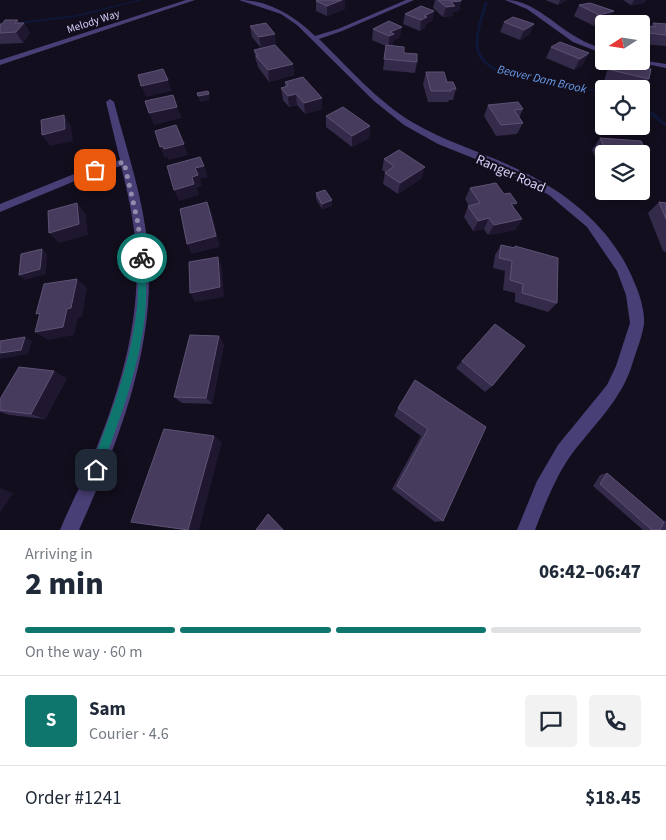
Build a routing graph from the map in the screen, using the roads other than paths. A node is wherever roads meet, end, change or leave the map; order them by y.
1 (192, 0) edge
2 (242, 0) edge
3 (411, 0) edge
4 (508, 0) edge
5 (314, 38) junction
6 (595, 48) edge
7 (0, 62) edge
8 (650, 63) edge
9 (666, 66) edge
10 (110, 102) dead end
11 (124, 162) junction
12 (0, 208) edge
13 (69, 530) edge
14 (526, 530) edge

1 - 7 street, Melody Way
2 - 5 street, Ranger Road
3 - 5 street
4 - 6 street
5 - 14 street, Ranger Road
8 - 9 street
10 - 11 street
11 - 12 street
11 - 13 street

